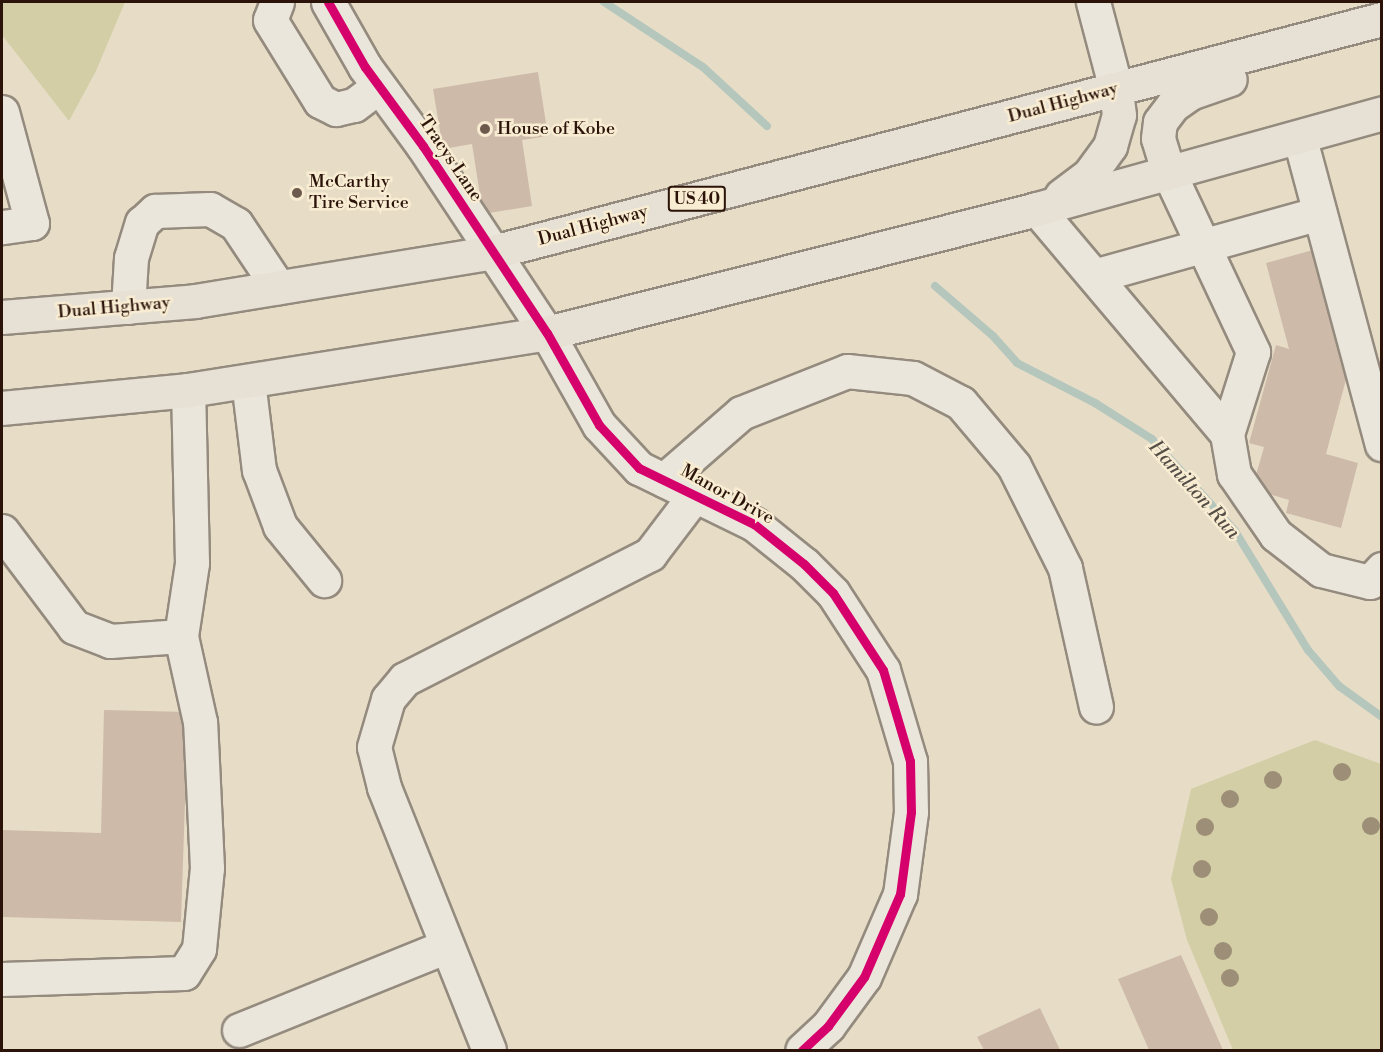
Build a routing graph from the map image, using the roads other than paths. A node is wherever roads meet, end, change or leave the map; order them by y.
1 (277, 2) edge
2 (328, 2) edge
3 (1093, 2) edge
4 (1382, 19) edge
5 (1382, 24) edge
6 (379, 86) junction
7 (1116, 89) junction
8 (2, 112) edge
9 (1381, 115) edge
10 (1300, 139) junction
11 (1168, 171) junction
12 (1044, 207) junction
13 (1319, 213) junction
14 (2, 227) edge
15 (1203, 245) junction
16 (493, 252) junction
17 (1094, 276) junction
18 (278, 287) junction
19 (128, 307) junction
20 (2, 317) edge
21 (547, 333) junction
22 (248, 381) junction
23 (188, 390) junction
24 (2, 408) edge
25 (1227, 434) junction
26 (1382, 444) edge
27 (664, 480) junction
28 (694, 496) junction
29 (2, 531) edge
30 (1382, 569) edge
31 (324, 580) dead end
32 (181, 636) junction
33 (1096, 708) dead end
34 (447, 946) junction
35 (2, 979) edge
36 (239, 1030) dead end
37 (489, 1050) edge
38 (802, 1050) edge

1 - 6 street
2 - 6 street, Tracys Lane
3 - 7 street
4 - 7 main road, Dual Highway / US 40
5 - 11 main road
6 - 16 street, Tracys Lane
7 - 12 main road
7 - 16 main road, Dual Highway / US 40
8 - 14 street
9 - 10 main road
10 - 11 main road
10 - 13 street
11 - 12 main road
11 - 15 street
12 - 17 street
12 - 21 main road
13 - 15 street
13 - 26 street
15 - 17 street
15 - 25 street
16 - 18 main road, Dual Highway / US 40
16 - 21 street, Tracys Lane
17 - 25 street
18 - 19 main road, Dual Highway / US 40
18 - 19 street
19 - 20 main road, Dual Highway / US 40
21 - 22 main road
21 - 27 street, Manor Drive
22 - 23 main road
22 - 31 street
23 - 24 main road
23 - 32 street
25 - 30 street
27 - 28 street, Manor Drive
27 - 33 street
28 - 34 street
28 - 38 street, Manor Drive
29 - 32 street
32 - 35 street
34 - 36 street
34 - 37 street

